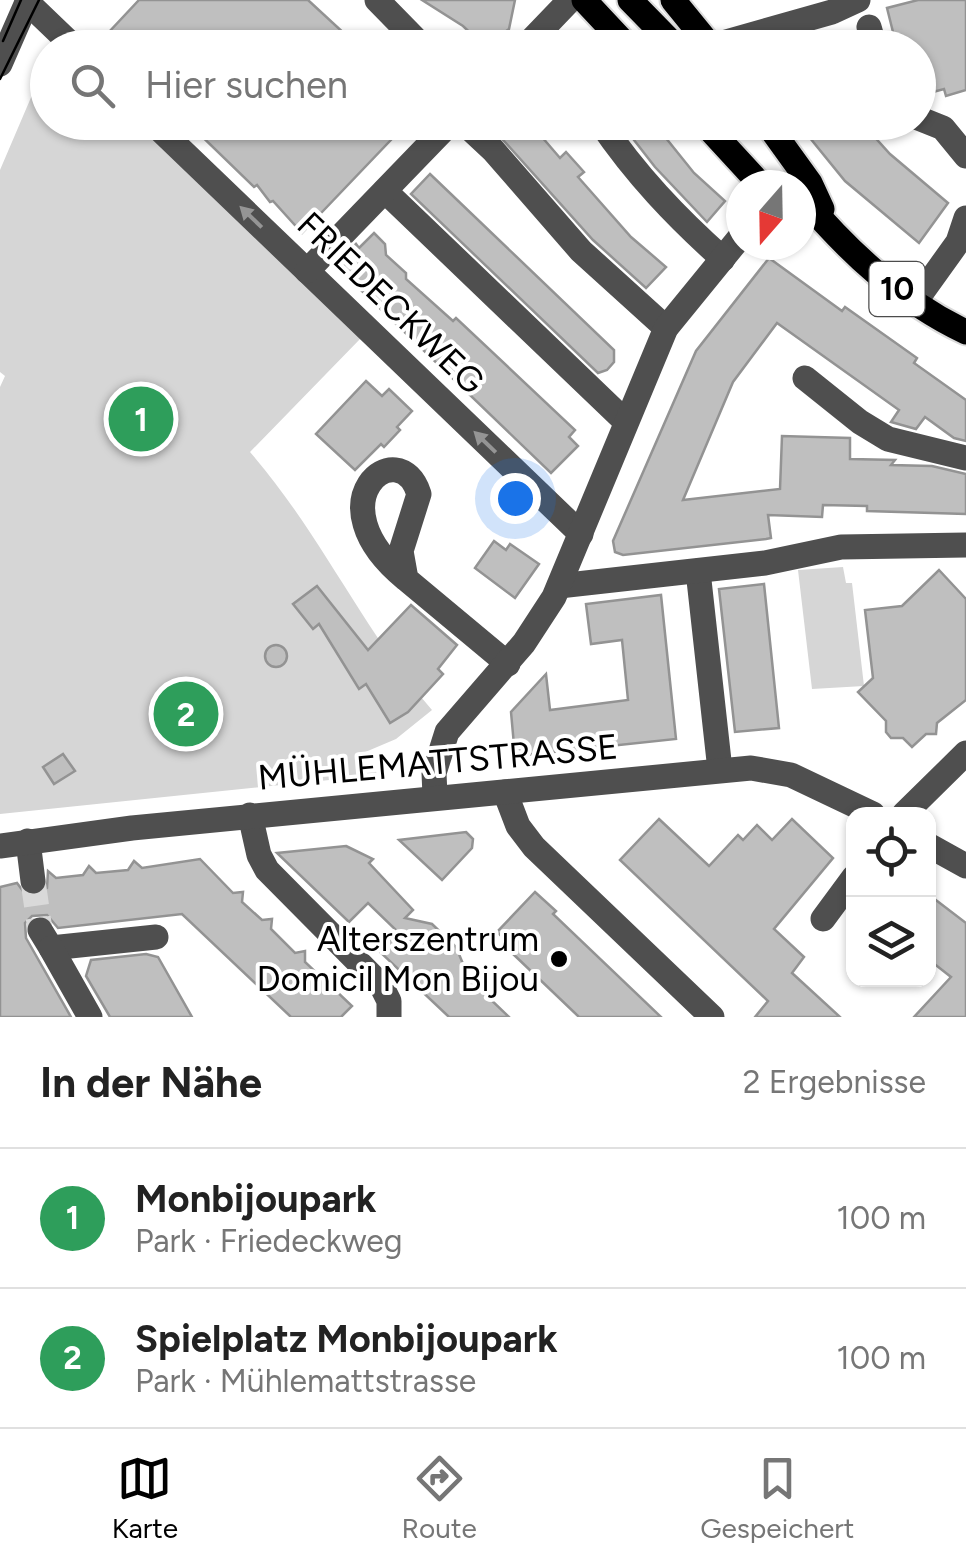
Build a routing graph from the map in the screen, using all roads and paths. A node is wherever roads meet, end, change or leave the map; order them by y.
1 (377, 0) edge
2 (570, 0) edge
3 (584, 0) edge
4 (630, 0) edge
5 (673, 0) edge
6 (858, 0) edge
7 (28, 1) edge
8 (56, 30) edge
9 (406, 30) edge
10 (545, 30) edge
11 (612, 30) edge
12 (659, 30) edge
13 (698, 30) edge
14 (770, 30) edge
15 (0, 64) edge
16 (936, 125) edge
17 (171, 140) edge
18 (434, 140) edge
19 (483, 140) edge
20 (613, 140) edge
21 (720, 140) edge
22 (759, 140) edge
23 (779, 140) edge
24 (966, 156) edge
25 (747, 170) edge
26 (782, 170) edge
27 (385, 190) junction
28 (816, 214) edge
29 (966, 218) edge
30 (816, 224) edge
31 (835, 236) junction
32 (726, 255) edge
33 (723, 259) junction
34 (307, 272) junction
35 (915, 302) junction
36 (666, 328) junction
37 (966, 332) edge
38 (805, 378) dead end
39 (626, 422) junction
40 (966, 458) edge
41 (581, 534) junction
42 (966, 546) edge
43 (698, 571) junction
44 (406, 579) dead end
45 (559, 586) junction
46 (508, 664) junction
47 (966, 753) edge
48 (720, 770) junction
49 (504, 792) junction
50 (435, 796) junction
51 (859, 807) edge
52 (911, 807) edge
53 (250, 816) junction
54 (28, 841) junction
55 (0, 846) edge
56 (936, 849) edge
57 (966, 866) edge
58 (33, 880) tunnel mouth
59 (846, 889) edge
60 (823, 919) dead end
61 (156, 937) dead end
62 (393, 1013) edge
63 (708, 1016) edge
64 (90, 1017) edge

1 - 9 street
2 - 10 street
3 - 11 main road
4 - 12 main road
5 - 13 main road
6 - 14 street
7 - 8 street
7 - 15 street
16 - 24 street
34 -> 17 street, FRIEDECKWEG
18 - 27 street
19 - 36 street
20 - 33 street
21 - 25 main road
22 - 26 main road
23 - 31 main road
27 - 34 street
27 - 39 street
28 - 31 main road, 10
29 - 35 street
30 - 31 main road
31 - 35 main road, 10
32 - 33 street
33 - 36 street
41 -> 34 street, FRIEDECKWEG
35 - 37 main road, 10
36 - 39 street
38 - 40 street
39 - 41 street
41 - 45 street
42 - 43 street
43 - 45 street
43 - 48 street
44 - 46 street
45 - 46 street
46 - 50 street
47 - 52 street
48 - 49 street, MÜHLEMATTSTRASSE
48 - 51 street, MÜHLEMATTSTRASSE
49 - 50 street, MÜHLEMATTSTRASSE
49 - 63 street
50 - 53 street, MÜHLEMATTSTRASSE
53 - 54 street, MÜHLEMATTSTRASSE
53 - 62 street
54 - 55 street, MÜHLEMATTSTRASSE
54 - 58 street
56 - 57 street
59 - 60 street
61 - 64 street

